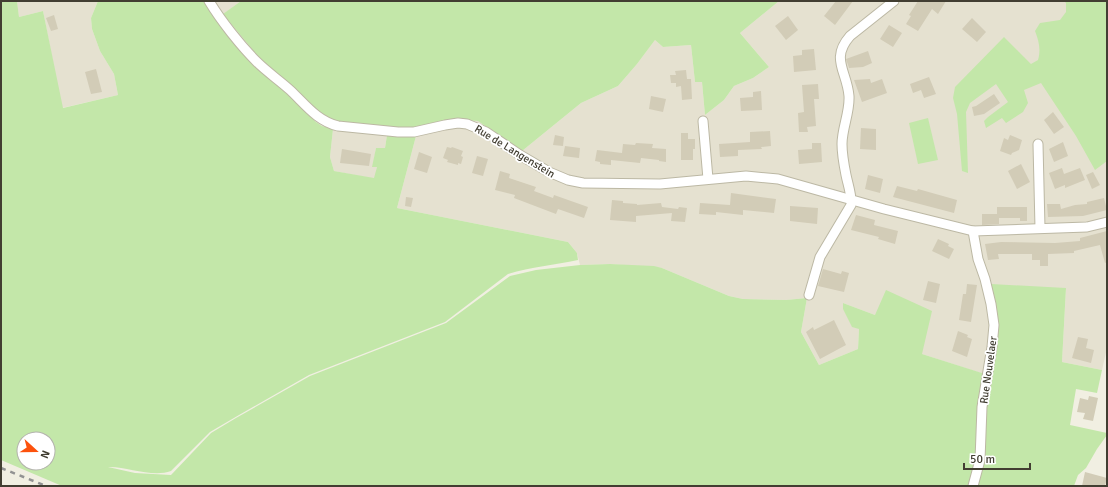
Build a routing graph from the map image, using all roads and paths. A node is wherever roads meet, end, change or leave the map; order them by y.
1 (209, 1) edge
2 (894, 1) edge
3 (703, 121) dead end
4 (1038, 144) dead end
5 (708, 179) junction
6 (852, 200) junction
7 (1107, 222) edge
8 (1040, 228) junction
9 (973, 231) junction
10 (809, 294) dead end
11 (973, 486) edge

1 - 5 street, Rue de Langenstein
2 - 6 street
3 - 5 street
4 - 8 street
5 - 6 street, Rue de Langenstein
6 - 9 street
6 - 10 street
7 - 8 street
8 - 9 street
9 - 11 street, Rue Nouvelaer

